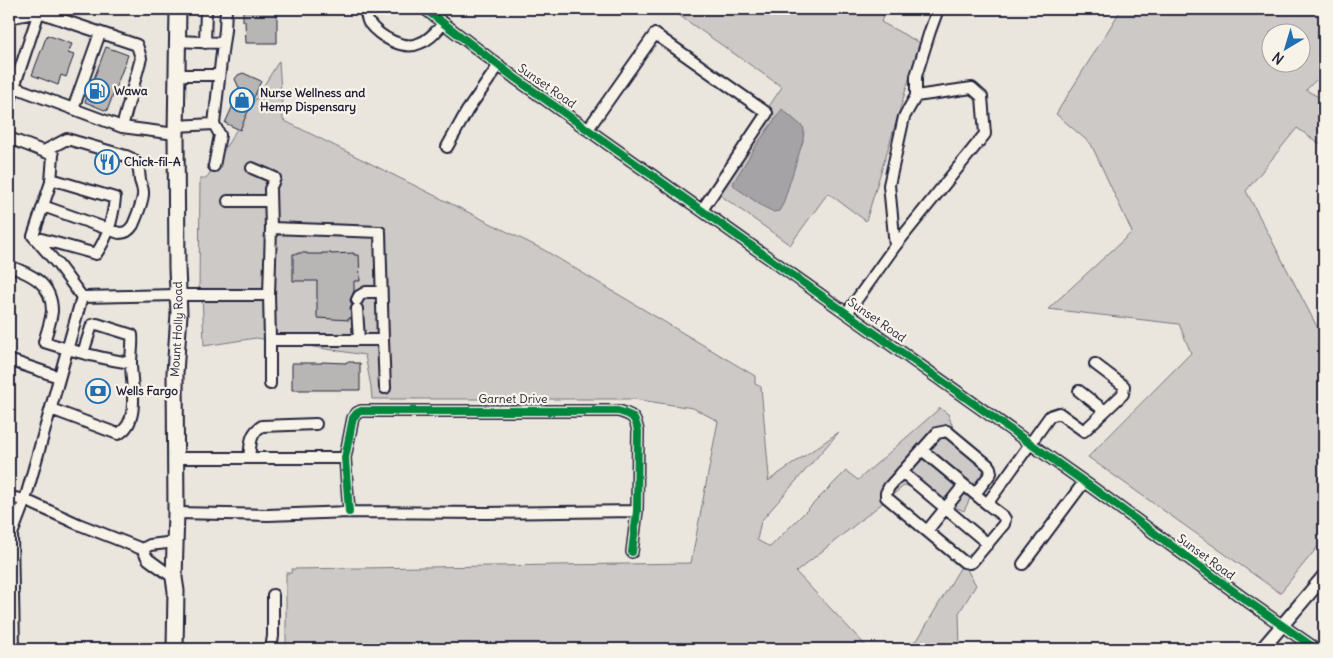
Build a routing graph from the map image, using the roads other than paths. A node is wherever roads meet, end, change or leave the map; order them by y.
1 (178, 9) edge
2 (206, 9) edge
3 (226, 9) edge
4 (365, 9) edge
5 (425, 9) edge
6 (938, 9) edge
7 (39, 12) junction
8 (9, 18) edge
9 (444, 23) junction
10 (100, 33) junction
11 (177, 41) junction
12 (205, 43) junction
13 (223, 43) junction
14 (499, 66) junction
15 (177, 75) junction
16 (219, 75) junction
17 (11, 86) edge
18 (916, 96) junction
19 (9, 105) edge
20 (73, 109) junction
21 (214, 124) junction
22 (122, 127) junction
23 (588, 129) junction
24 (176, 130) junction
25 (9, 138) edge
26 (447, 147) dead end
27 (44, 151) junction
28 (214, 166) dead end
29 (252, 168) dead end
30 (51, 179) junction
31 (228, 201) dead end
32 (270, 201) junction
33 (43, 206) junction
34 (702, 210) junction
35 (271, 228) junction
36 (108, 229) junction
37 (33, 236) junction
38 (895, 246) junction
39 (9, 266) edge
40 (381, 292) junction
41 (177, 295) junction
42 (269, 295) junction
43 (82, 297) junction
44 (847, 313) junction
45 (270, 340) junction
46 (359, 340) junction
47 (382, 340) junction
48 (67, 350) junction
49 (83, 353) junction
50 (9, 360) edge
51 (131, 363) junction
52 (1095, 364) dead end
53 (59, 377) junction
54 (270, 384) dead end
55 (385, 388) dead end
56 (1079, 391) dead end
57 (51, 409) junction
58 (1105, 411) junction
59 (316, 424) dead end
60 (1031, 444) junction
61 (922, 450) junction
62 (176, 458) junction
63 (249, 458) junction
64 (345, 458) junction
65 (902, 472) junction
66 (1084, 482) junction
67 (964, 485) junction
68 (975, 494) junction
69 (9, 497) edge
70 (25, 500) junction
71 (987, 504) junction
72 (946, 508) junction
73 (637, 511) junction
74 (349, 512) junction
75 (176, 513) junction
76 (927, 531) junction
77 (175, 542) junction
78 (988, 544) junction
79 (142, 549) junction
80 (632, 552) dead end
81 (1023, 564) dead end
82 (1324, 576) edge
83 (174, 578) junction
84 (273, 595) dead end
85 (1282, 625) junction
86 (14, 649) edge
87 (175, 649) edge
88 (271, 649) edge
89 (1262, 649) edge
90 (1316, 649) edge

1 - 11 highway, Mount Holly Road
2 - 12 street
3 - 13 street
4 - 9 street
5 - 9 street, Sunset Road
6 - 18 street
7 - 8 street
7 - 10 street
7 - 17 street
9 - 14 street, Sunset Road
10 - 20 street
10 - 22 street
11 - 12 street
11 - 15 highway, Mount Holly Road
12 - 13 street
13 - 16 street
14 - 23 street, Sunset Road
14 - 26 street
15 - 16 street
15 - 24 highway, Mount Holly Road
16 - 21 street
17 - 19 street
17 - 20 street
18 - 38 street
18 - 38 street
20 - 22 street
21 - 24 street
21 - 28 street
22 - 24 street
23 - 34 street, Sunset Road
23 - 34 street
24 - 41 highway, Mount Holly Road
25 - 27 street
27 - 30 street
27 - 36 street
29 - 32 street
30 - 33 street
30 - 36 street
31 - 32 street
32 - 35 street
33 - 36 street
33 - 37 street
34 - 44 street, Sunset Road
35 - 40 street
35 - 42 street
36 - 37 street
37 - 43 street
38 - 44 street
39 - 48 street
40 - 46 street
40 - 47 street
41 - 42 street
41 - 43 street
41 - 62 highway, Mount Holly Road
42 - 45 street
43 - 48 street
44 - 60 street, Sunset Road
45 - 46 street
45 - 54 street
46 - 47 street
47 - 55 street
48 - 49 street
48 - 53 street
49 - 51 street
49 - 51 street
50 - 53 street
51 - 57 street
52 - 58 street
53 - 57 street
56 - 58 street
57 - 70 street
58 - 60 street
59 - 63 street
60 - 66 street, Sunset Road
60 - 71 street
61 - 65 street
61 - 67 street
61 - 68 street
62 - 63 street
62 - 75 highway, Mount Holly Road
63 - 64 street
64 - 73 street, Garnet Drive
64 - 74 street, Garnet Drive
65 - 72 street
65 - 76 street
66 - 81 street
66 - 85 street, Sunset Road
67 - 68 street
67 - 72 street
68 - 71 street
69 - 70 street
70 - 79 street
70 - 86 street
71 - 78 street
72 - 76 street
72 - 78 street
73 - 74 street
73 - 80 street, Garnet Drive
74 - 75 street
75 - 77 highway, Mount Holly Road
76 - 78 street
77 - 79 street
77 - 83 highway, Mount Holly Road
79 - 83 street
82 - 85 main road
83 - 87 highway, Mount Holly Road
84 - 88 street
85 - 89 main road
85 - 90 street, Sunset Road

